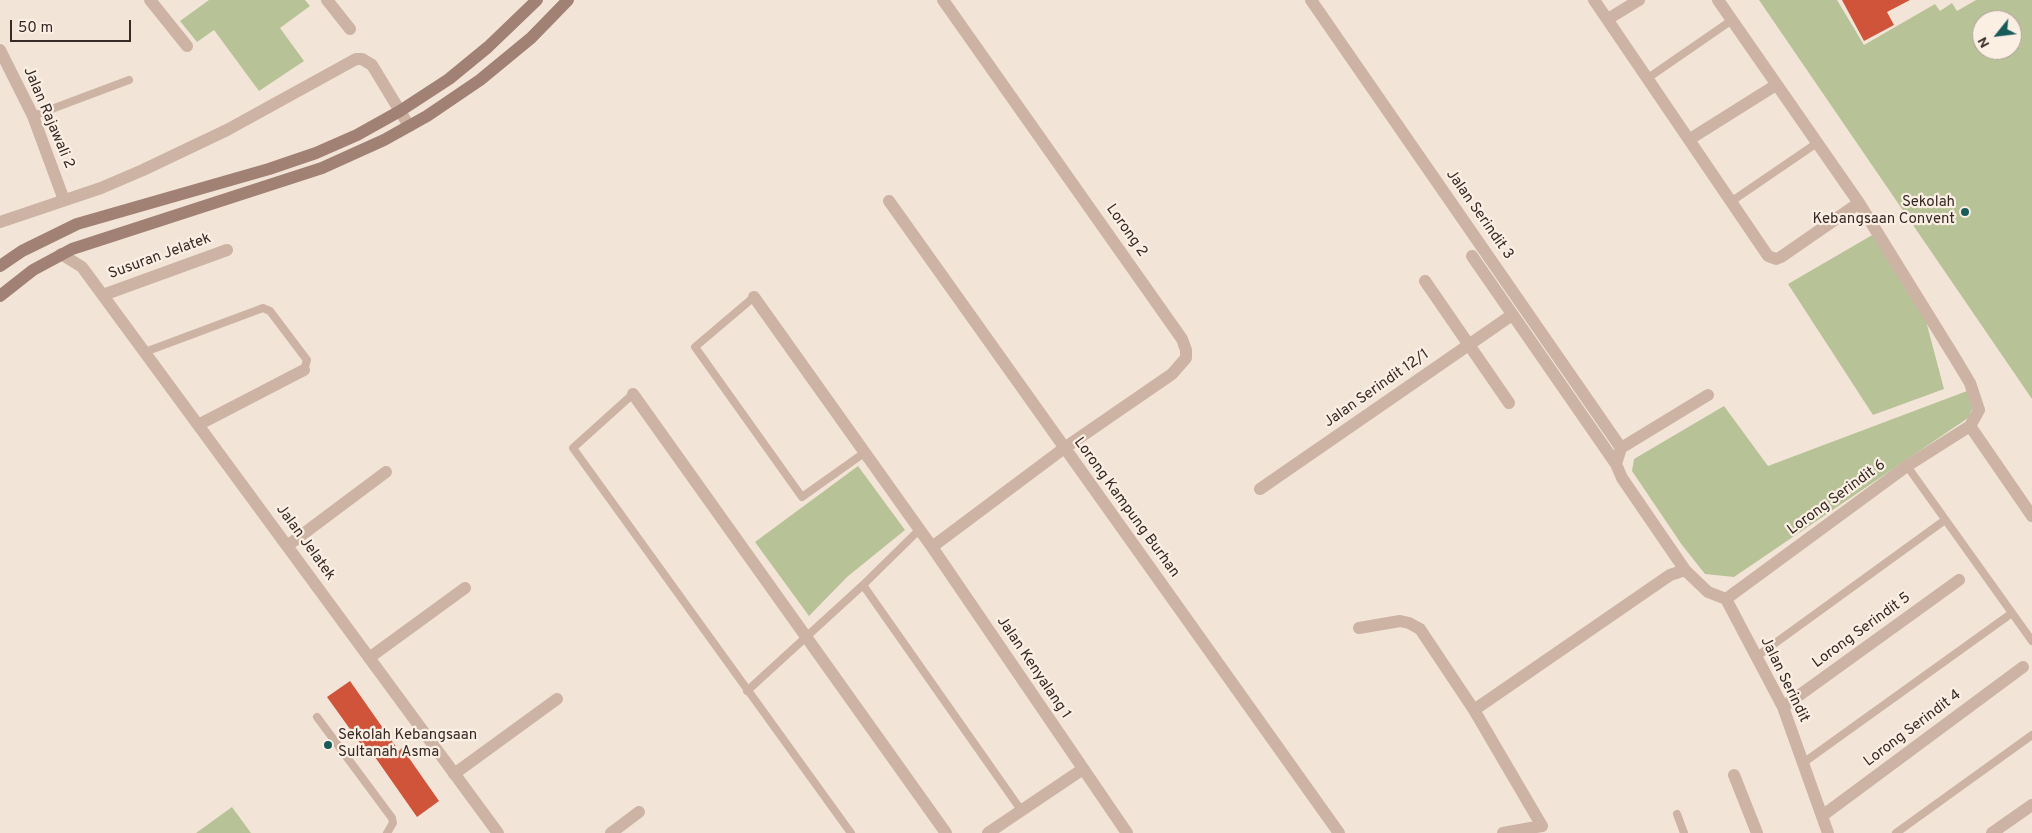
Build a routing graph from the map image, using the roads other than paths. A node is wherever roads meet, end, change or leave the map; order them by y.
1 (150, 0) edge
2 (327, 0) edge
3 (537, 0) edge
4 (568, 0) edge
5 (943, 0) edge
6 (1311, 0) edge
7 (1594, 0) edge
8 (1639, 0) edge
9 (1718, 0) edge
10 (1608, 20) junction
11 (1732, 20) junction
12 (350, 29) dead end
13 (187, 46) dead end
14 (0, 50) edge
15 (5, 70) edge
16 (1648, 78) junction
17 (129, 80) dead end
18 (1776, 85) junction
19 (400, 111) junction
20 (33, 116) junction
21 (409, 126) junction
22 (1690, 139) junction
23 (1818, 143) junction
24 (64, 200) junction
25 (889, 201) dead end
26 (1732, 201) junction
27 (1859, 204) junction
28 (0, 222) edge
29 (84, 244) junction
30 (227, 250) dead end
31 (62, 254) junction
32 (1472, 256) dead end
33 (0, 266) edge
34 (87, 273) junction
35 (1425, 281) dead end
36 (103, 295) junction
37 (0, 296) edge
38 (754, 297) joint
39 (1512, 314) junction
40 (1469, 345) junction
41 (145, 352) junction
42 (304, 370) joint
43 (633, 394) joint
44 (1708, 395) dead end
45 (1508, 403) dead end
46 (198, 425) junction
47 (1970, 426) junction
48 (1621, 448) junction
49 (1064, 449) junction
50 (864, 453) junction
51 (1616, 464) junction
52 (1907, 466) junction
53 (386, 472) dead end
54 (1260, 489) dead end
55 (2032, 516) edge
56 (1945, 520) junction
57 (916, 526) junction
58 (287, 546) junction
59 (932, 547) junction
60 (1685, 570) junction
61 (1959, 580) dead end
62 (863, 585) junction
63 (466, 588) dead end
64 (1726, 600) junction
65 (2012, 613) junction
66 (1359, 628) dead end
67 (806, 635) junction
68 (2032, 641) edge
69 (1756, 657) junction
70 (369, 658) junction
71 (2023, 667) dead end
72 (747, 690) junction
73 (557, 699) dead end
74 (1783, 707) junction
75 (1474, 710) junction
76 (317, 717) dead end
77 (2032, 735) edge
78 (1803, 763) junction
79 (1083, 768) junction
80 (454, 774) junction
81 (1734, 775) dead end
82 (2032, 805) edge
83 (1021, 810) junction
84 (639, 812) dead end
85 (1677, 814) dead end
86 (1822, 816) junction
87 (387, 833) edge
88 (498, 833) edge
89 (611, 833) edge
90 (851, 833) edge
91 (946, 833) edge
92 (988, 833) edge
93 (1127, 833) edge
94 (1339, 833) edge
95 (1503, 833) edge
96 (1684, 833) edge
97 (1757, 833) edge
98 (1828, 833) edge
99 (1896, 833) edge
100 (1992, 833) edge

1 - 13 street
2 - 12 street
3 - 19 main road
4 - 21 main road
5 - 49 street, Lorong 2
6 - 48 street, Jalan Serindit 3
7 - 10 street
8 - 10 street
9 - 11 street
10 - 16 street
11 - 16 lane
11 - 18 street
14 - 15 street, Jalan Rajawali 2
15 - 20 street, Jalan Rajawali 2
16 - 22 street
17 - 20 lane
18 - 22 street
18 - 23 street
19 - 21 street
19 - 24 street
19 - 33 main road
20 - 24 street, Jalan Rajawali 2
21 - 29 main road
22 - 26 street
23 - 26 lane
23 - 27 street
24 - 28 street
25 - 49 street, Lorong Kampung Burhan
26 - 27 street
27 - 47 street
29 - 31 main road
29 - 34 street, Jalan Jelatek
30 - 36 street, Susuran Jelatek
31 - 34 street, Jalan Jelatek
31 - 37 main road
32 - 39 street
34 - 36 street, Jalan Jelatek
35 - 40 street
36 - 41 street, Jalan Jelatek
38 - 50 street, Jalan Kenyalang 1
38 - 50 lane
39 - 40 street, Jalan Serindit 12/1
39 - 51 street
40 - 45 street
40 - 54 street, Jalan Serindit 12/1
41 - 42 lane
41 - 46 street, Jalan Jelatek
42 - 46 street
43 - 67 street
43 - 72 lane
44 - 48 street
46 - 58 street, Jalan Jelatek
47 - 52 street, Lorong Serindit 6
47 - 55 street
48 - 51 street
49 - 59 street, Lorong 2
49 - 94 street, Lorong Kampung Burhan
50 - 57 street, Jalan Kenyalang 1
51 - 60 street
52 - 56 lane
52 - 64 street, Lorong Serindit 6
53 - 58 street
56 - 65 lane
56 - 69 lane
57 - 59 street, Jalan Kenyalang 1
57 - 62 lane
58 - 70 street, Jalan Jelatek
59 - 79 street, Jalan Kenyalang 1
60 - 64 street
60 - 75 street
61 - 74 street, Lorong Serindit 5
62 - 67 lane
62 - 83 lane
63 - 70 street
64 - 69 street, Jalan Serindit
65 - 68 lane
65 - 78 lane
66 - 75 street
67 - 72 lane
67 - 91 street
69 - 74 street, Jalan Serindit
70 - 80 street, Jalan Jelatek
71 - 86 street, Lorong Serindit 4
72 - 90 lane
73 - 80 street
74 - 78 street, Jalan Serindit
75 - 95 street
76 - 87 lane
77 - 99 lane
78 - 86 street, Jalan Serindit
79 - 83 street
79 - 93 street, Jalan Kenyalang 1
80 - 88 street, Jalan Jelatek
81 - 97 street
82 - 100 street
83 - 92 street
84 - 89 street
85 - 96 lane
86 - 98 street, Jalan Serindit

